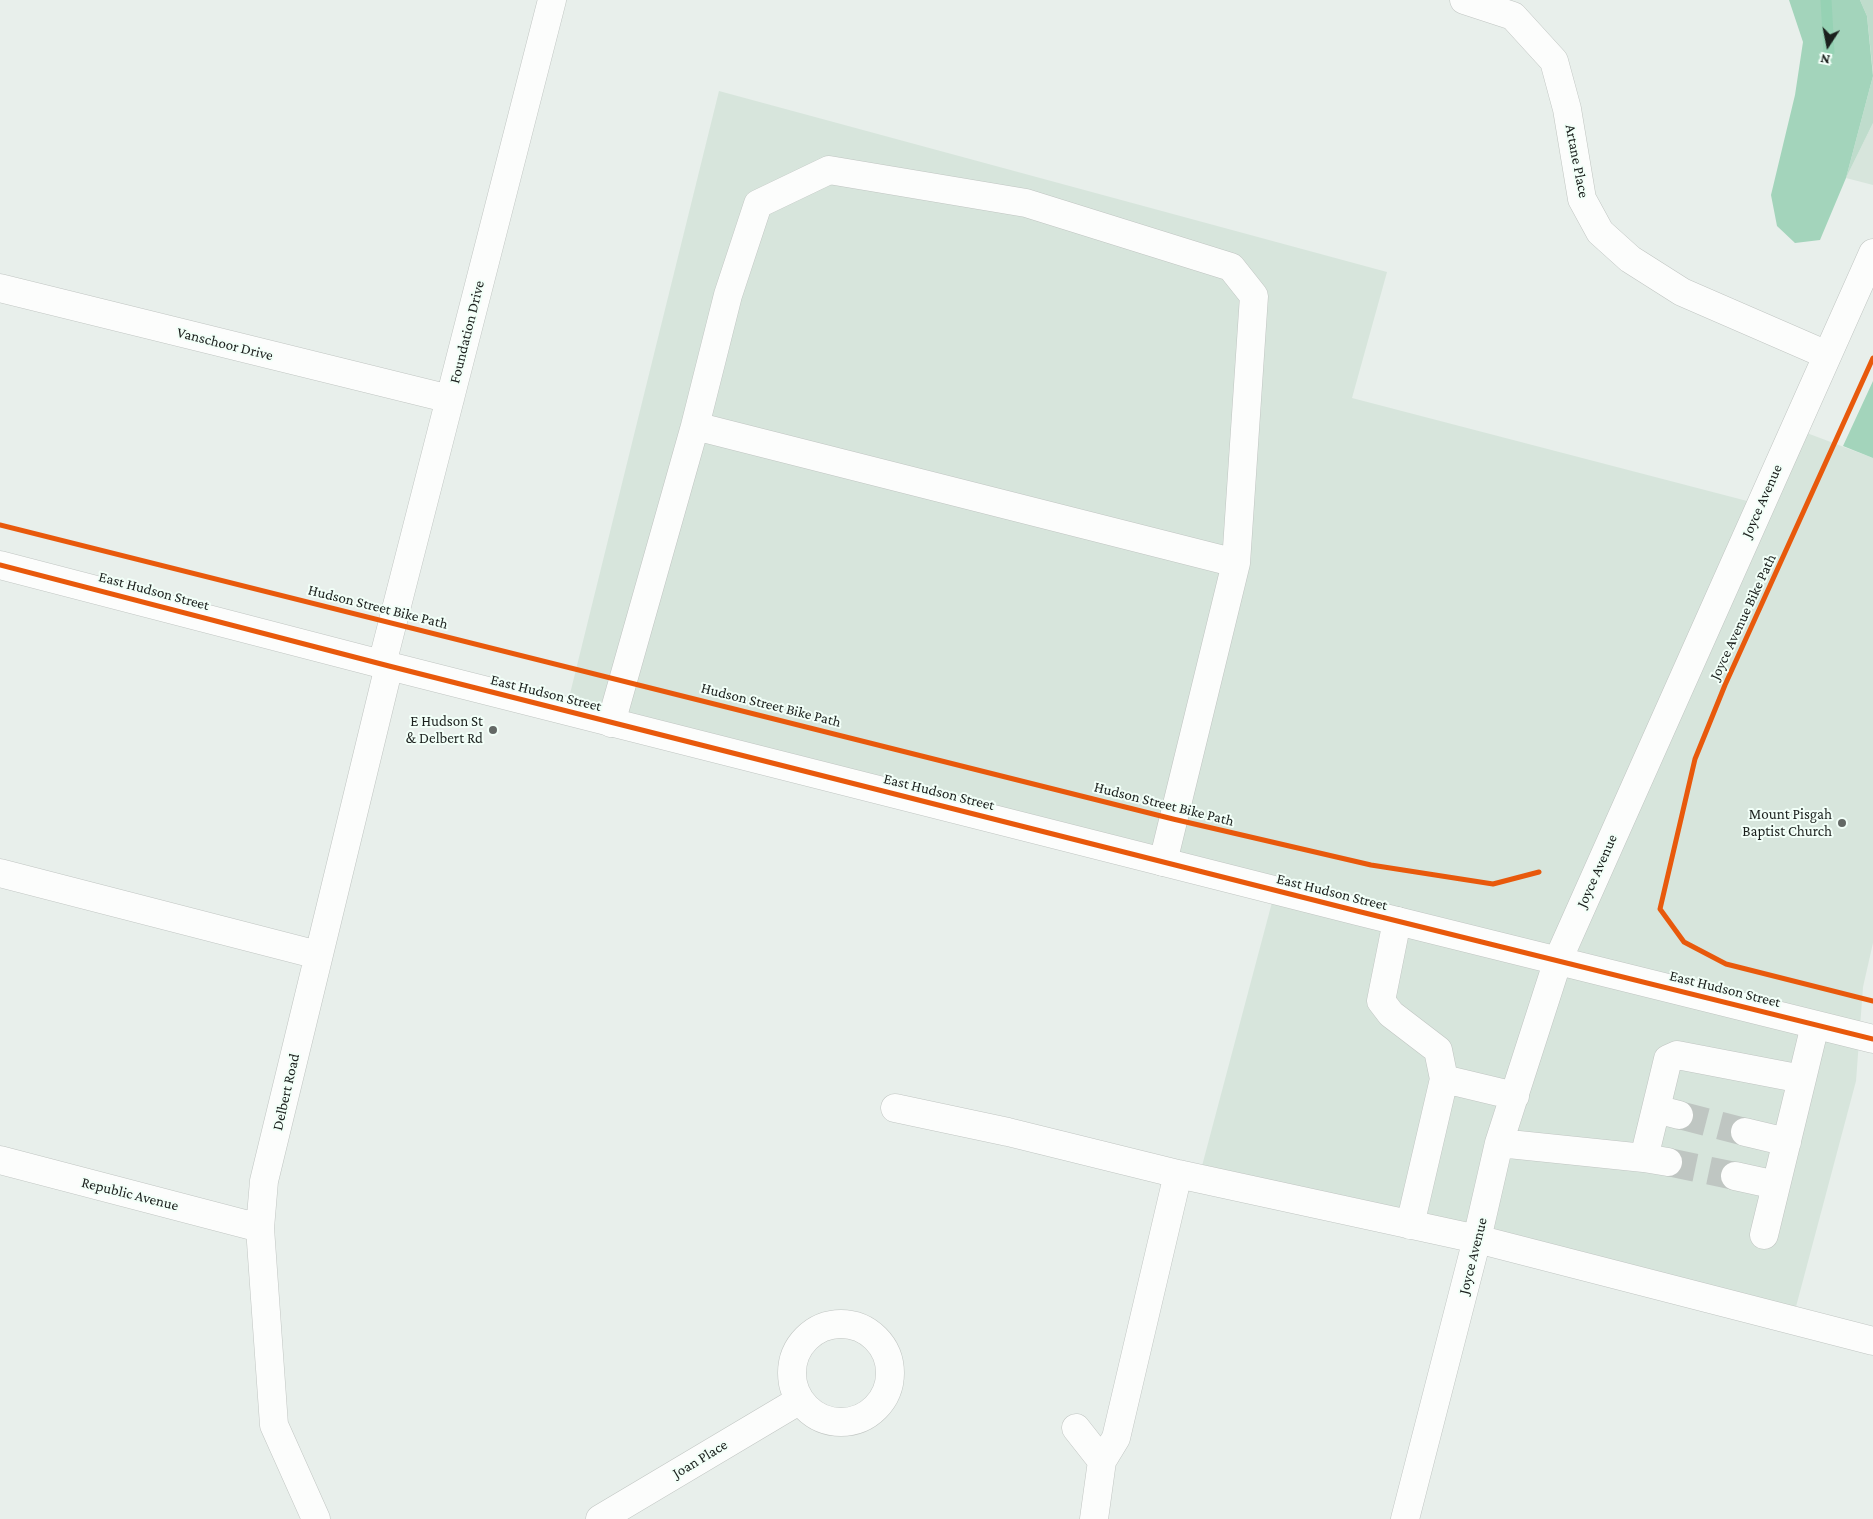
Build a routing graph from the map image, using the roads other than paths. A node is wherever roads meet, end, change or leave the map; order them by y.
1 (552, 0) edge
2 (1464, 0) edge
3 (1873, 253) edge
4 (0, 288) edge
5 (1828, 355) junction
6 (450, 399) junction
7 (695, 426) junction
8 (1236, 563) junction
9 (0, 565) edge
10 (385, 665) junction
11 (611, 723) junction
12 (1163, 862) junction
13 (0, 873) edge
14 (1397, 921) junction
15 (318, 955) junction
16 (1558, 960) junction
17 (1815, 1025) junction
18 (1873, 1039) edge
19 (1444, 1079) junction
20 (1802, 1079) junction
21 (1515, 1096) junction
22 (895, 1108) dead end
23 (1745, 1132) tunnel mouth
24 (1787, 1142) junction
25 (1499, 1143) junction
26 (0, 1160) edge
27 (1178, 1174) junction
28 (1735, 1176) tunnel mouth
29 (1776, 1185) junction
30 (1410, 1225) junction
31 (260, 1228) junction
32 (1764, 1235) dead end
33 (1478, 1239) junction
34 (1873, 1341) edge
35 (800, 1400) dead end
36 (1076, 1428) dead end
37 (1102, 1460) junction
38 (316, 1519) edge
39 (600, 1519) edge
40 (1094, 1519) edge
41 (1405, 1519) edge

1 - 6 street, Foundation Drive
2 - 5 street, Artane Place
3 - 5 street, Joyce Avenue
4 - 6 street, Vanschoor Drive
5 - 16 street, Joyce Avenue
6 - 10 street, Foundation Drive
7 - 8 street
7 - 8 street
7 - 11 street
8 - 12 street
9 - 10 street, East Hudson Street
10 - 11 street, East Hudson Street
10 - 15 street, Delbert Road
11 - 12 street, East Hudson Street
12 - 14 street, East Hudson Street
13 - 15 street
14 - 16 street, East Hudson Street
14 - 19 street
15 - 31 street, Delbert Road
16 - 17 street, East Hudson Street
16 - 21 street, Joyce Avenue
17 - 18 street, East Hudson Street
17 - 20 street
19 - 21 street
19 - 30 street
20 - 24 street
20 - 25 street
21 - 25 street, Joyce Avenue
22 - 27 street
23 - 24 street
24 - 29 street
25 - 33 street, Joyce Avenue
26 - 31 street, Republic Avenue
27 - 30 street
27 - 37 street
28 - 29 street
29 - 32 street
30 - 33 street
31 - 38 street, Delbert Road
33 - 34 street
33 - 41 street, Joyce Avenue
35 - 39 street, Joan Place
36 - 37 street
37 - 40 street

